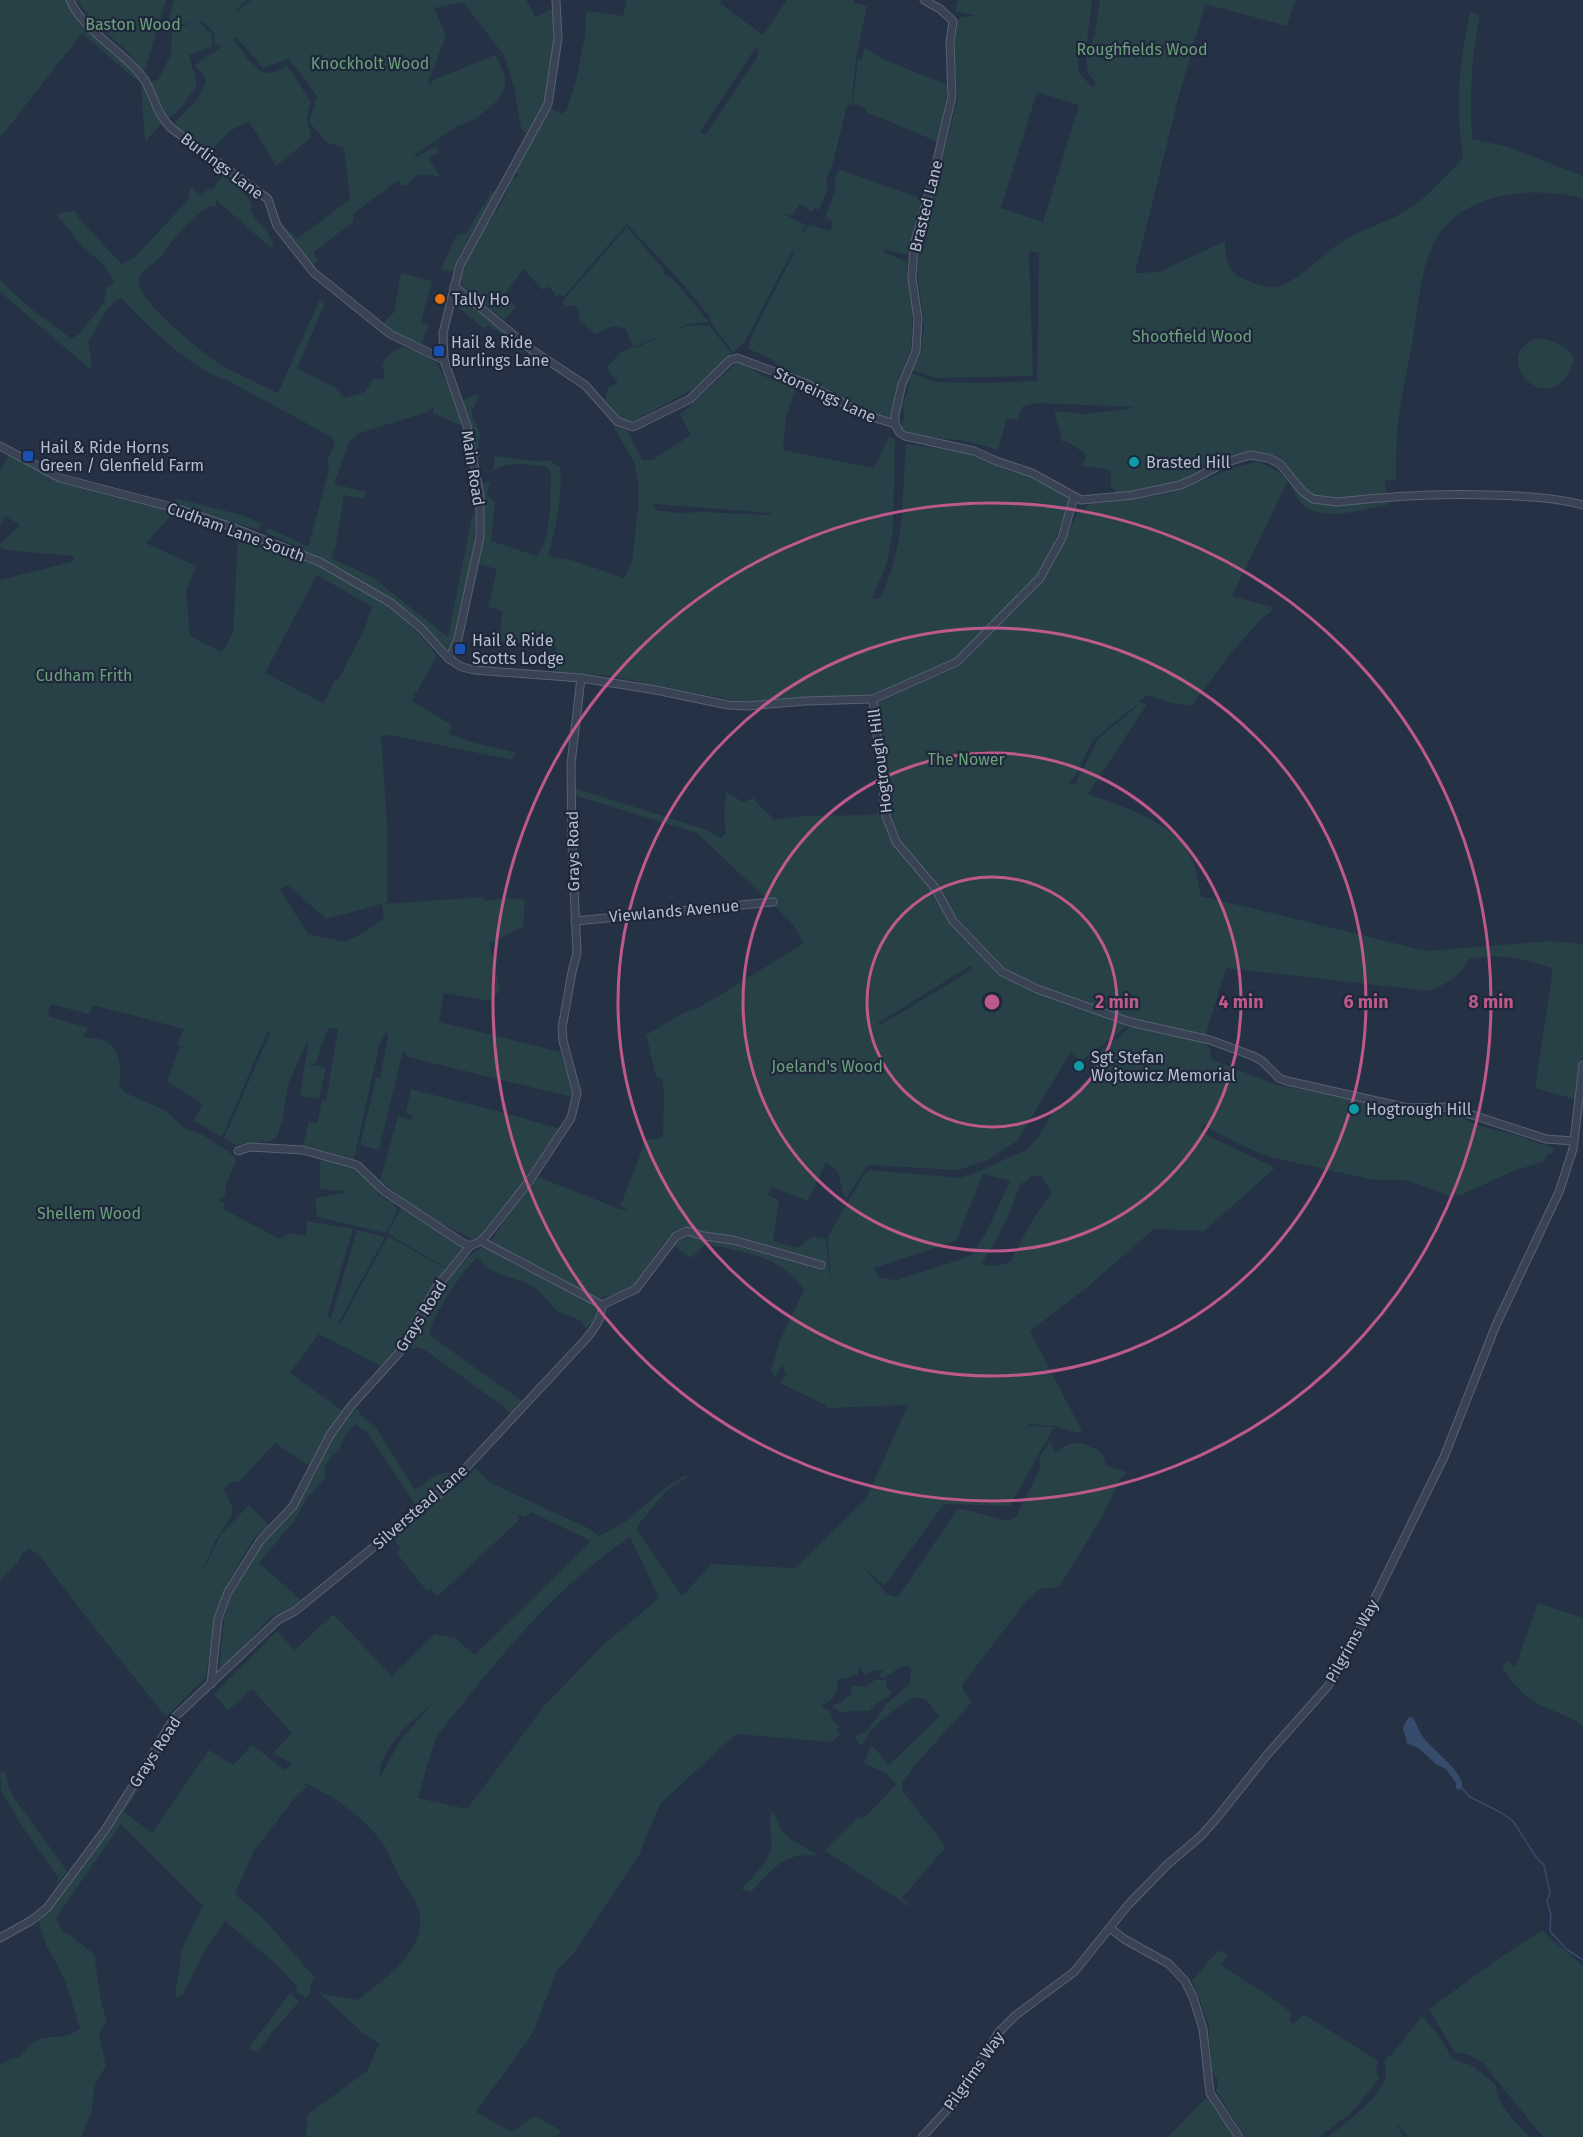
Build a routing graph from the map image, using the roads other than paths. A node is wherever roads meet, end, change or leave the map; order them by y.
1 (70, 0) edge
2 (556, 0) edge
3 (924, 0) edge
4 (454, 286) junction
5 (444, 360) junction
6 (895, 424) junction
7 (0, 446) edge
8 (1074, 497) junction
9 (1583, 505) edge
10 (449, 659) junction
11 (581, 678) junction
12 (873, 699) junction
13 (772, 902) dead end
14 (575, 921) junction
15 (1583, 1065) edge
16 (1583, 1139) edge
17 (1574, 1140) junction
18 (238, 1151) dead end
19 (481, 1241) junction
20 (471, 1246) junction
21 (821, 1265) dead end
22 (602, 1305) junction
23 (211, 1684) junction
24 (1110, 1928) junction
25 (0, 1938) edge
26 (922, 2137) edge
27 (1239, 2137) edge

1 - 5 street, Burlings Lane
2 - 4 street, Main Road
3 - 6 street, Brasted Lane
4 - 5 street, Main Road
4 - 6 street, Stoneings Lane
5 - 10 street, Main Road
6 - 8 street, Stoneings Lane
7 - 10 street, Cudham Lane South
8 - 9 street
8 - 12 street
10 - 11 street
11 - 12 street
11 - 14 street, Grays Road
12 - 17 street, Hogtrough Hill
13 - 14 street, Viewlands Avenue
14 - 19 street, Grays Road
15 - 17 street, Pilgrims Way
16 - 17 street, Hogtrough Hill
17 - 24 street, Pilgrims Way
18 - 20 street
19 - 20 street, Grays Road
19 - 22 street
20 - 23 street, Grays Road
21 - 22 street
22 - 23 street, Silverstead Lane
23 - 25 street, Grays Road
24 - 26 street, Pilgrims Way
24 - 27 street

